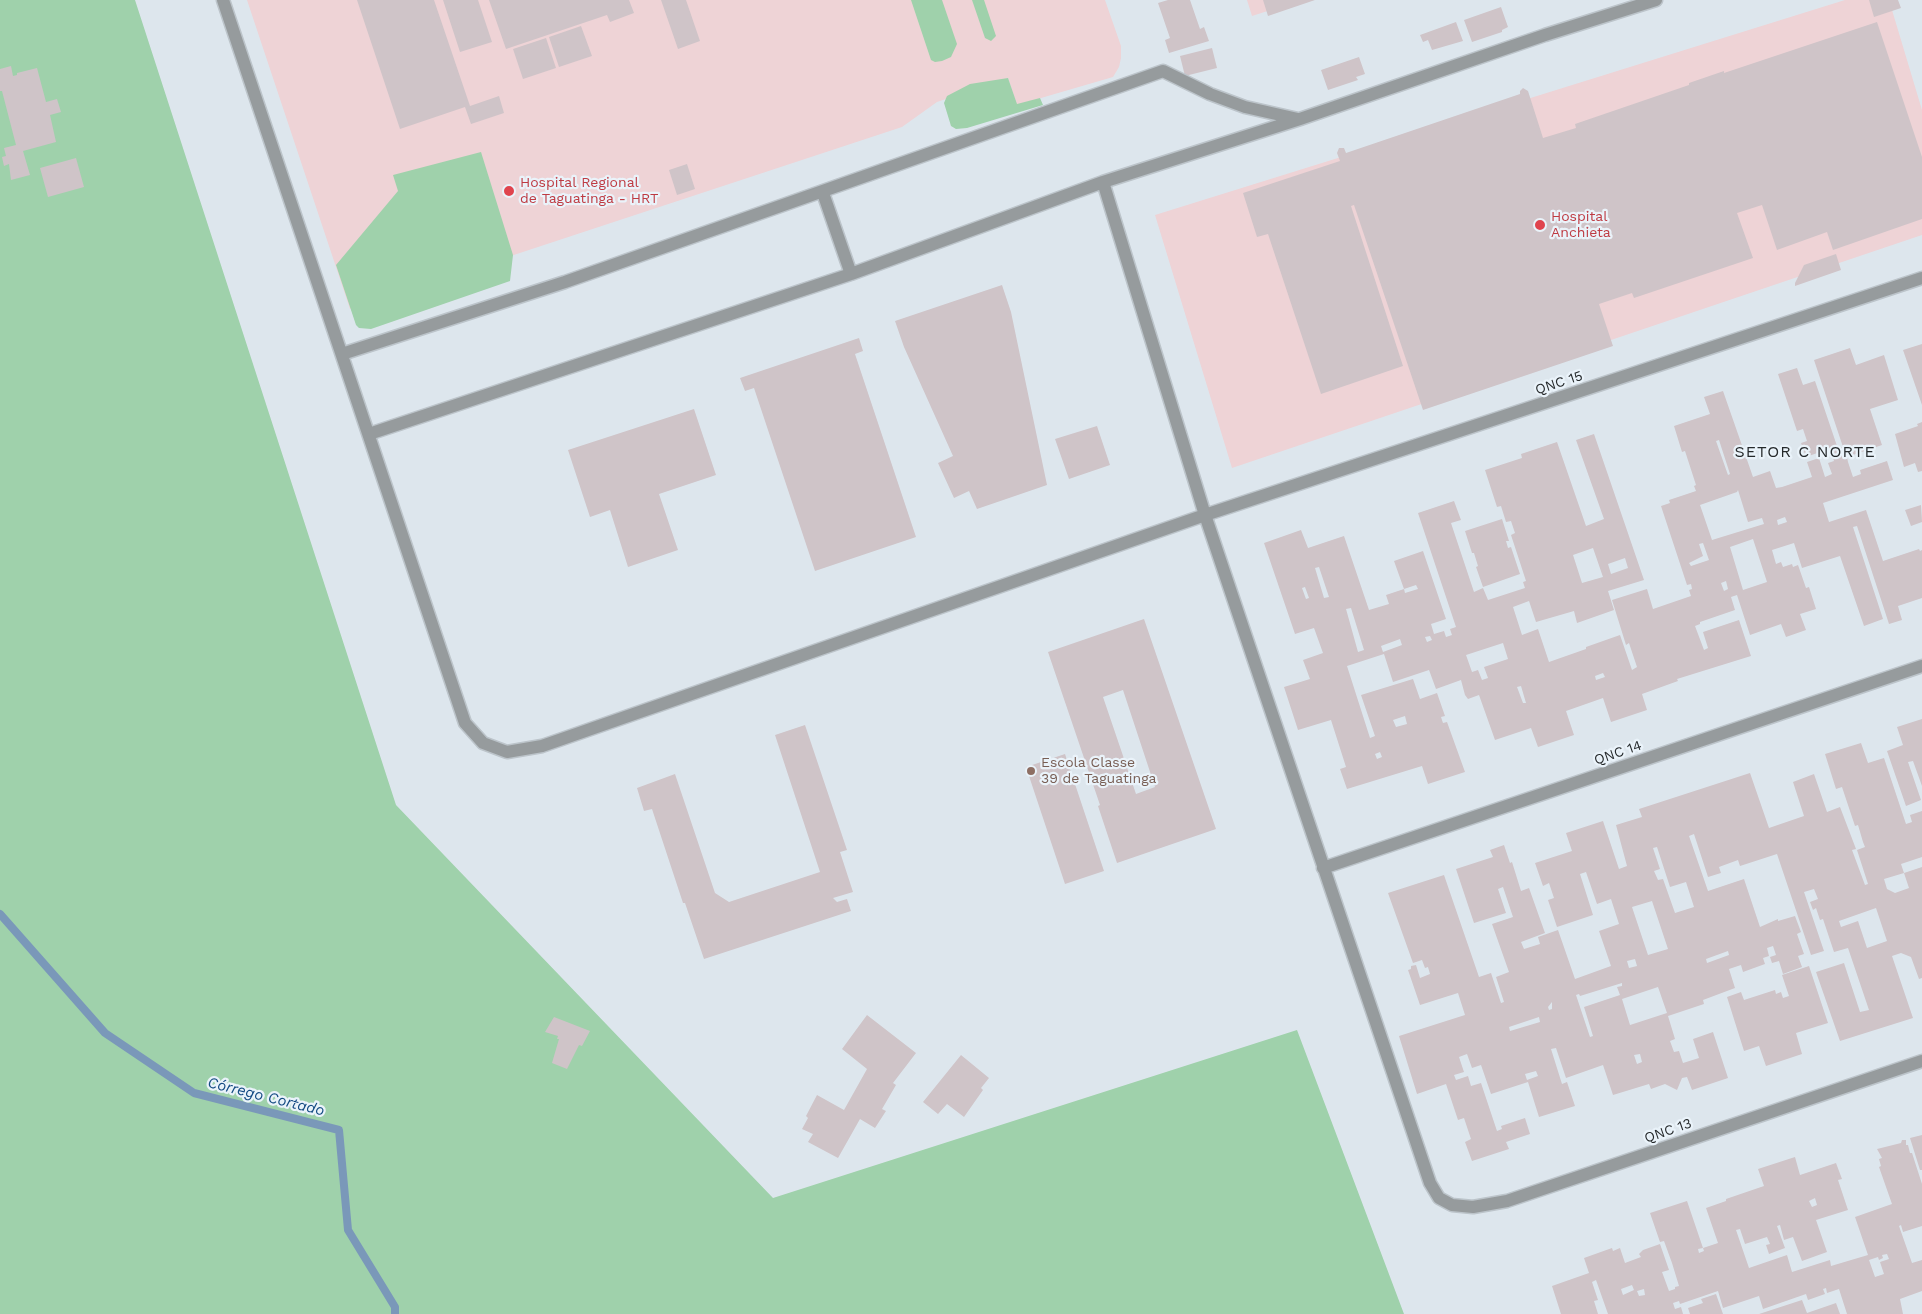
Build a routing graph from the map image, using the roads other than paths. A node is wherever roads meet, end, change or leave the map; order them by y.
1 (224, 0) edge
2 (1656, 0) edge
3 (1300, 119) junction
4 (1104, 182) junction
5 (823, 193) junction
6 (851, 274) junction
7 (1922, 278) edge
8 (342, 354) junction
9 (369, 434) junction
10 (1205, 515) junction
11 (1922, 666) edge
12 (1323, 868) junction
13 (1922, 1061) edge

1 - 8 street, QNC 15
2 - 3 street
3 - 4 street
3 - 5 street
4 - 6 street
4 - 10 street
5 - 6 street
5 - 8 street
6 - 9 street
7 - 10 street, QNC 15
8 - 9 street, QNC 15
9 - 10 street, QNC 15
10 - 12 street
11 - 12 street, QNC 14
12 - 13 street, QNC 13

